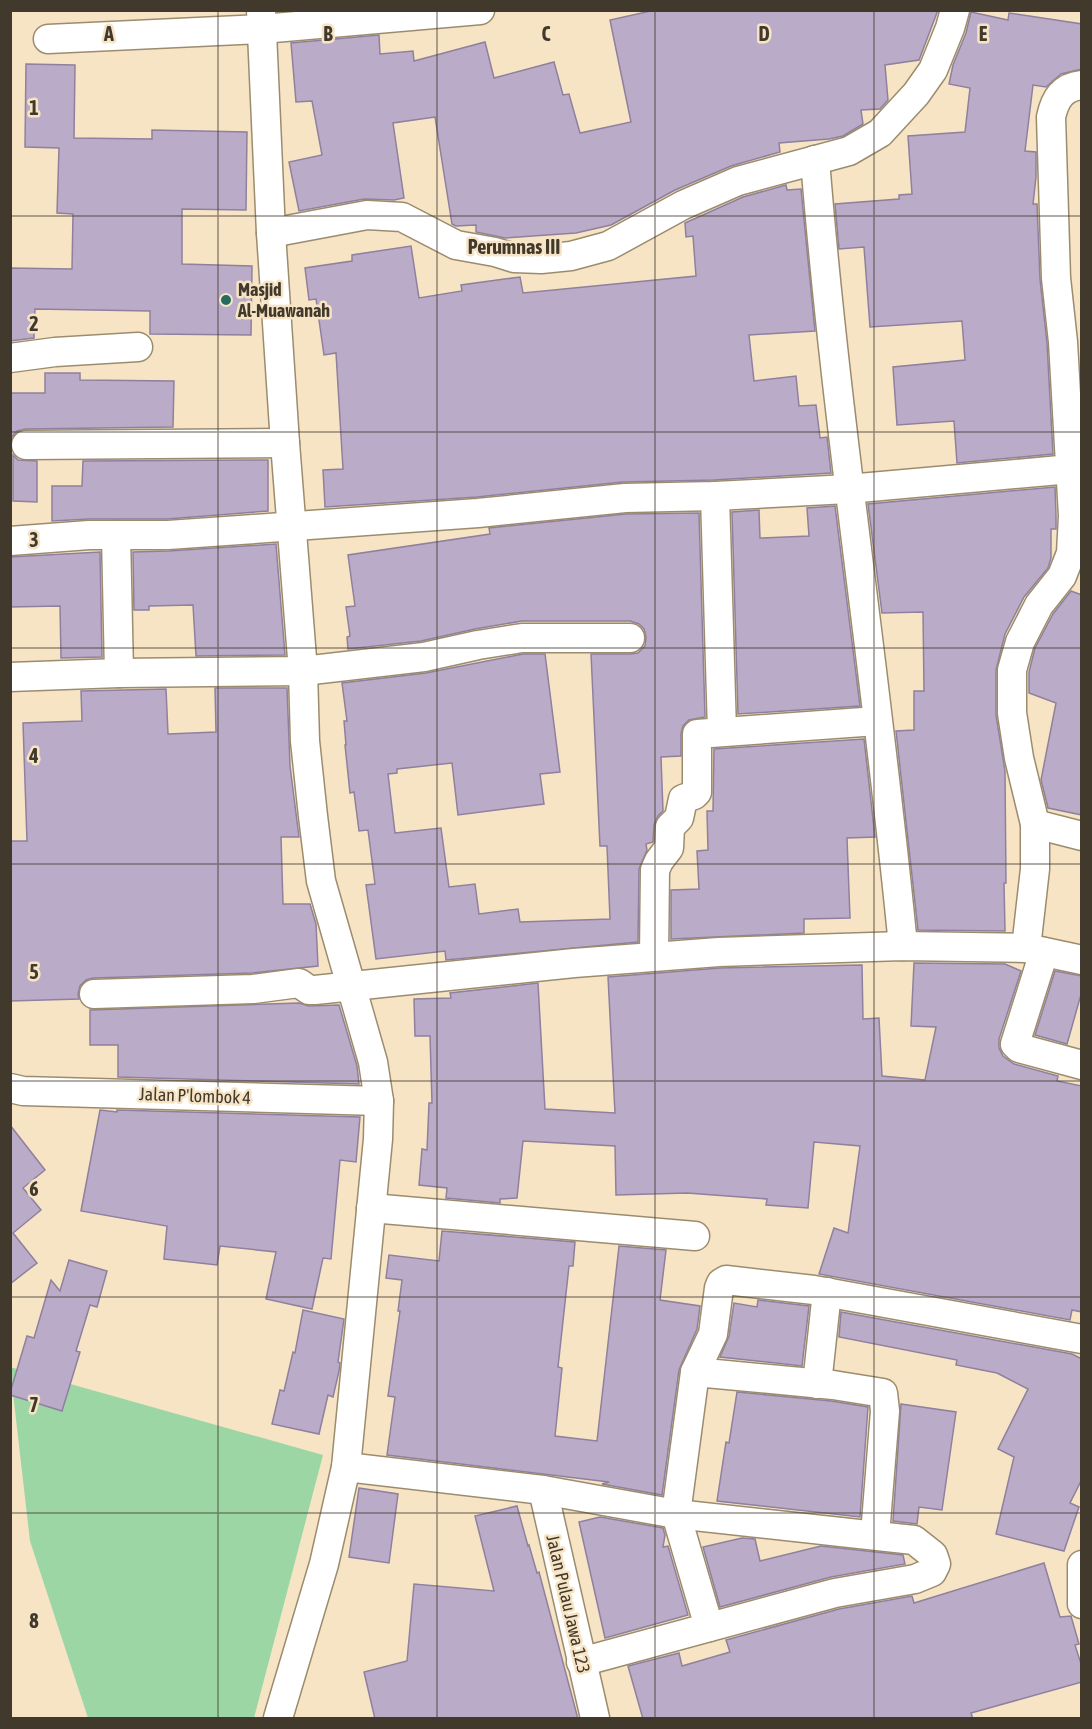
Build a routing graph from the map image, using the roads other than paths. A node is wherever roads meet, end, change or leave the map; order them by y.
1 (480, 10) edge
2 (955, 10) edge
3 (262, 20) edge
4 (48, 39) dead end
5 (1082, 85) edge
6 (814, 160) junction
7 (271, 233) junction
8 (138, 347) dead end
9 (10, 358) edge
10 (285, 443) junction
11 (26, 445) dead end
12 (1071, 470) junction
13 (848, 489) junction
14 (715, 496) junction
15 (292, 526) junction
16 (116, 535) junction
17 (10, 541) edge
18 (1072, 578) edge
19 (630, 638) dead end
20 (303, 671) junction
21 (119, 673) junction
22 (10, 677) edge
23 (877, 721) junction
24 (722, 731) junction
25 (1035, 824) junction
26 (1082, 836) edge
27 (903, 946) junction
28 (1035, 950) junction
29 (654, 956) junction
30 (1082, 960) edge
31 (350, 986) junction
32 (94, 994) dead end
33 (1082, 1065) edge
34 (10, 1088) edge
35 (379, 1101) junction
36 (370, 1208) junction
37 (694, 1236) dead end
38 (827, 1292) junction
39 (1082, 1339) edge
40 (694, 1372) junction
41 (817, 1384) junction
42 (346, 1467) junction
43 (543, 1490) junction
44 (676, 1514) junction
45 (875, 1534) junction
46 (1082, 1565) edge
47 (1082, 1604) edge
48 (709, 1627) junction
49 (581, 1662) junction
50 (278, 1719) edge
51 (595, 1719) edge

1 - 3 street
2 - 6 street
3 - 4 street
3 - 7 street
5 - 12 street
6 - 7 street
6 - 13 street
7 - 10 street
8 - 9 street
10 - 11 street
10 - 15 street
12 - 13 street
12 - 18 street
13 - 14 street
13 - 23 street
14 - 15 street
14 - 24 street
15 - 16 street
15 - 20 street
16 - 17 street
16 - 21 street
18 - 25 street
19 - 20 street
20 - 21 street
20 - 31 street
21 - 22 street
23 - 24 street
23 - 27 street
24 - 29 street
25 - 26 street
25 - 28 street
27 - 28 street
27 - 29 street
28 - 30 street
28 - 33 street
29 - 31 street
31 - 32 street
31 - 35 street
34 - 35 street, Jalan P'lombok 4
35 - 36 street
36 - 37 street
36 - 42 street
38 - 39 street
38 - 40 street
38 - 41 street
40 - 41 street
40 - 44 street
41 - 45 street
42 - 43 street
42 - 50 street
43 - 44 street
43 - 49 street, Jalan Pulau Jawa 123
44 - 45 street
44 - 48 street
45 - 48 street
46 - 47 street
48 - 49 street
49 - 51 street, Jalan Pulau Jawa 123

